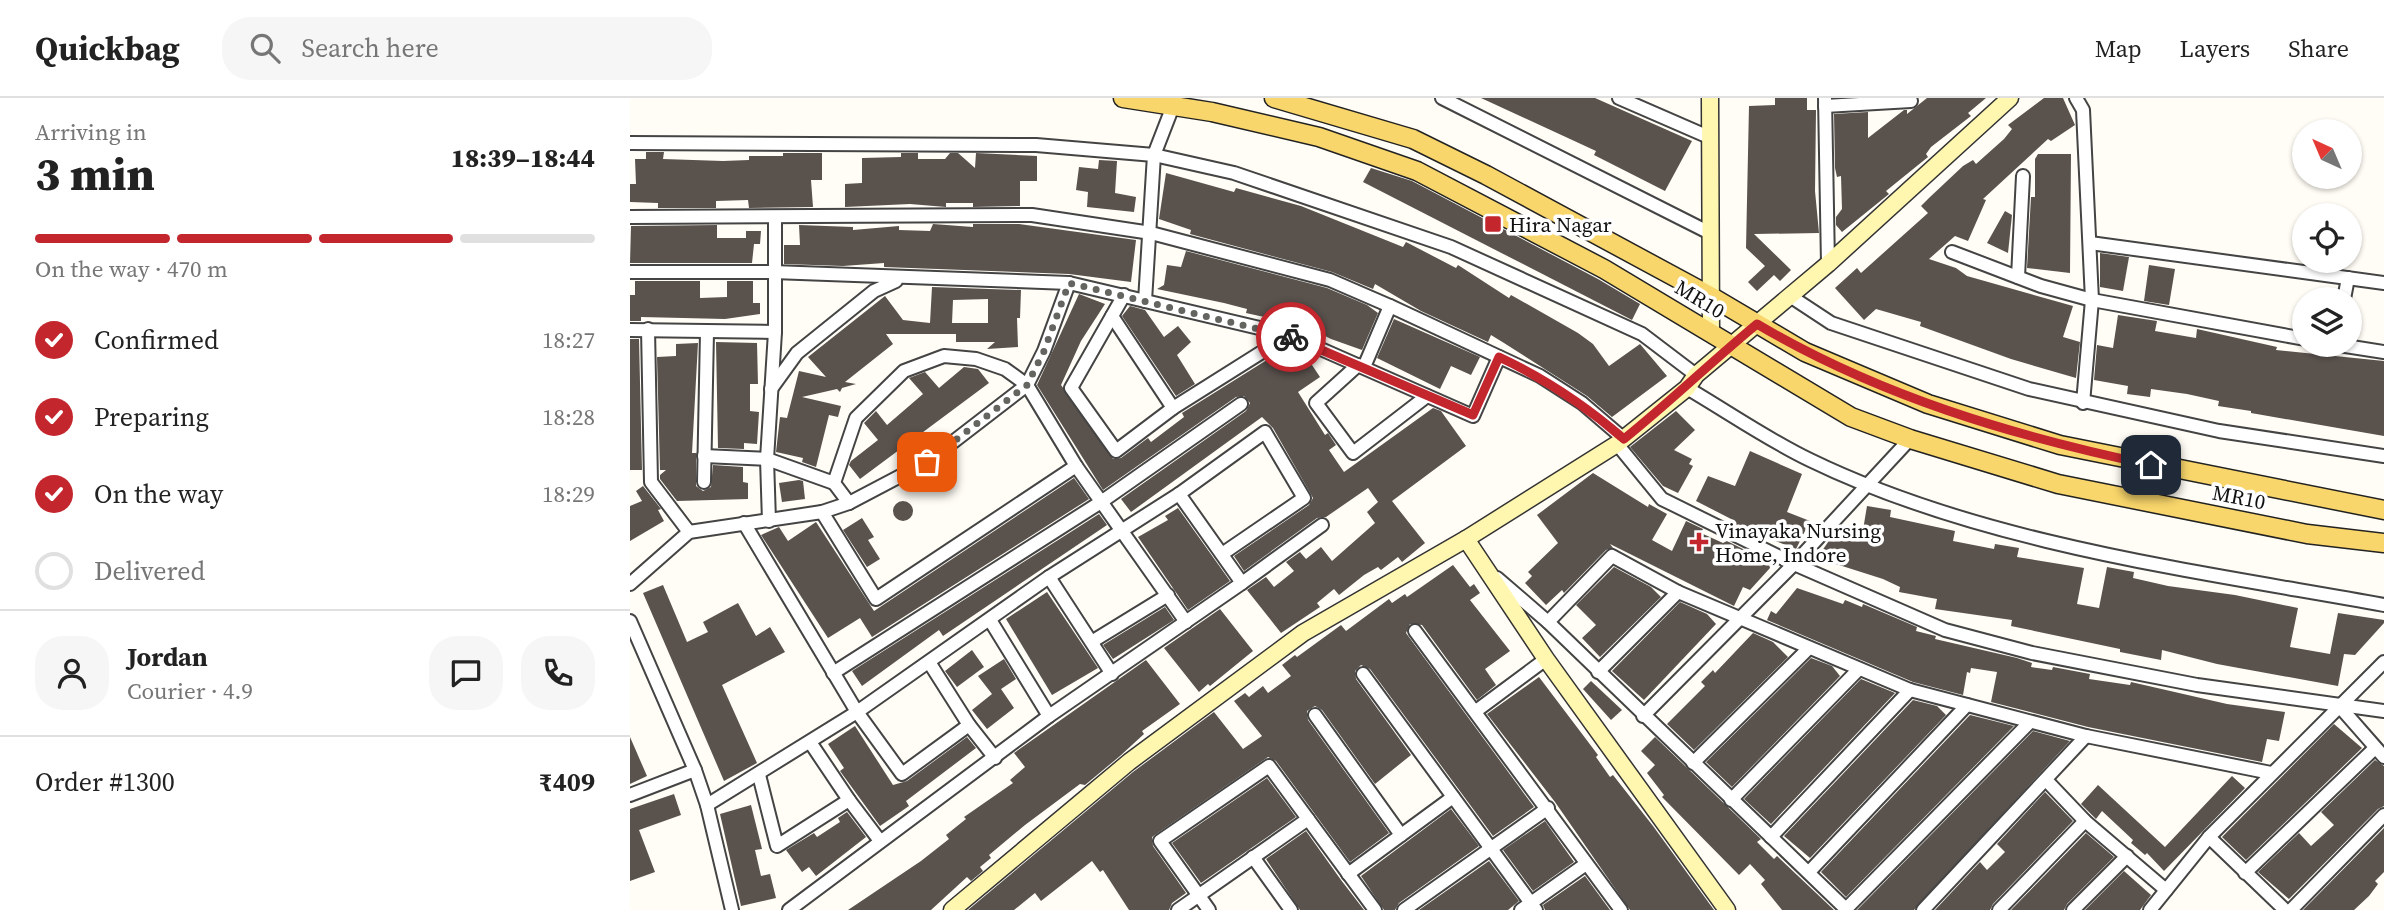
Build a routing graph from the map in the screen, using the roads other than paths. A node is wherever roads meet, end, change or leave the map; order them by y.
1 (1122, 98) edge
2 (1273, 98) edge
3 (1442, 98) edge
4 (1619, 98) edge
5 (1652, 98) edge
6 (1710, 98) edge
7 (2010, 98) edge
8 (2076, 98) edge
9 (1146, 100) edge
10 (1911, 101) dead end
11 (1825, 102) edge
12 (1172, 106) junction
13 (1652, 113) junction
14 (1711, 138) junction
15 (630, 143) edge
16 (1154, 155) junction
17 (2023, 176) dead end
18 (630, 217) edge
19 (775, 217) junction
20 (1151, 233) junction
21 (1710, 233) junction
22 (2090, 243) junction
23 (1952, 252) dead end
24 (1828, 264) junction
25 (630, 272) edge
26 (773, 272) junction
27 (2018, 277) junction
28 (2348, 278) junction
29 (899, 279) junction
30 (1069, 283) junction
31 (2384, 283) edge
32 (2346, 287) edge
33 (1124, 295) junction
34 (1790, 296) junction
35 (1712, 298) junction
36 (2092, 300) junction
37 (1145, 301) junction
38 (1390, 306) junction
39 (1112, 316) junction
40 (1757, 324) junction
41 (648, 329) junction
42 (630, 330) edge
43 (707, 332) junction
44 (775, 332) junction
45 (1711, 333) junction
46 (1289, 335) junction
47 (2292, 337) edge
48 (1732, 345) junction
49 (2362, 349) edge
50 (2384, 352) edge
51 (1499, 357) junction
52 (1361, 366) junction
53 (1691, 382) junction
54 (1027, 385) junction
55 (771, 390) junction
56 (1427, 396) junction
57 (2083, 403) junction
58 (1241, 404) dead end
59 (1173, 408) junction
60 (1910, 439) junction
61 (1621, 442) junction
62 (704, 456) junction
63 (2384, 456) edge
64 (767, 459) junction
65 (1076, 466) junction
66 (704, 482) dead end
67 (834, 483) junction
68 (1871, 484) junction
69 (1179, 494) junction
70 (1101, 502) junction
71 (849, 503) junction
72 (2384, 510) edge
73 (822, 512) junction
74 (769, 521) junction
75 (744, 523) junction
76 (1322, 525) dead end
77 (1124, 531) junction
78 (689, 532) junction
79 (1466, 539) junction
80 (2384, 544) edge
81 (1222, 554) junction
82 (1794, 564) junction
83 (1482, 566) junction
84 (1049, 577) junction
85 (1242, 583) junction
86 (630, 584) edge
87 (1678, 592) junction
88 (1168, 595) junction
89 (2384, 605) edge
90 (1740, 618) junction
91 (990, 620) junction
92 (630, 621) edge
93 (1186, 622) junction
94 (1548, 622) junction
95 (1415, 631) dead end
96 (1093, 641) junction
97 (1808, 649) junction
98 (1546, 659) junction
99 (929, 662) junction
100 (2384, 662) edge
101 (1859, 669) junction
102 (1598, 672) junction
103 (833, 673) junction
104 (1112, 674) junction
105 (1363, 674) dead end
106 (1910, 690) junction
107 (1967, 705) junction
108 (2341, 708) junction
109 (1476, 711) junction
110 (2384, 711) edge
111 (857, 712) junction
112 (1315, 715) dead end
113 (1049, 716) junction
114 (1643, 716) junction
115 (2029, 722) junction
116 (969, 725) junction
117 (2087, 736) junction
118 (810, 743) junction
119 (2380, 752) edge
120 (995, 758) junction
121 (1693, 763) junction
122 (695, 770) junction
123 (2271, 773) junction
124 (759, 775) junction
125 (2046, 780) junction
126 (630, 795) edge
127 (1453, 797) junction
128 (849, 800) junction
129 (1731, 800) junction
130 (707, 805) junction
131 (1548, 808) junction
132 (2384, 816) edge
133 (1308, 819) junction
134 (2085, 821) junction
135 (1401, 835) junction
136 (1771, 837) junction
137 (2209, 837) junction
138 (880, 841) junction
139 (1491, 848) junction
140 (2127, 856) junction
141 (1254, 857) junction
142 (1586, 864) junction
143 (1808, 872) junction
144 (2245, 873) junction
145 (1348, 874) junction
146 (2166, 891) junction
147 (1198, 896) junction
148 (1529, 908) edge
149 (732, 910) edge
150 (789, 910) edge
151 (952, 910) edge
152 (1178, 910) edge
153 (1209, 910) edge
154 (1291, 910) edge
155 (1375, 910) edge
156 (1404, 910) edge
157 (1621, 910) edge
158 (1727, 910) edge
159 (1846, 910) edge
160 (1923, 910) edge
161 (1999, 910) edge
162 (2073, 910) edge
163 (2150, 910) edge
164 (2285, 910) edge
165 (2291, 910) edge

1 - 9 main road, MR10
2 - 35 main road, MR10
3 - 21 street
4 - 13 street
5 - 13 street
6 - 14 street
7 - 24 street
8 - 22 street
9 - 12 main road, MR10
10 - 11 street
11 - 24 street
12 - 16 street
12 - 45 main road, MR10
13 - 14 street
14 - 21 street
15 - 16 street
16 - 20 street
16 - 53 street
17 - 27 street
18 - 19 street
19 - 20 street
19 - 26 street
20 - 37 street
20 - 38 street
21 - 35 street
22 - 28 street
22 - 36 street
23 - 27 street
24 - 34 street
25 - 26 street
26 - 29 street
26 - 44 street
27 - 36 street
28 - 31 street
28 - 32 street
29 - 30 street
29 - 55 street
30 - 33 street
30 - 54 street
33 - 37 street
33 - 39 street
34 - 40 street
34 - 57 street
35 - 40 main road, MR10
35 - 45 street
36 - 47 street
36 - 57 street
37 - 46 street
38 - 51 street
38 - 52 street
39 - 59 street
39 - 59 street
40 - 48 street
40 - 72 main road, MR10
41 - 42 street
41 - 43 street
41 - 78 street
43 - 44 street
43 - 62 street
44 - 55 street
45 - 48 main road, MR10
46 - 52 street
46 - 59 street
48 - 53 street
48 - 60 main road, MR10
49 - 50 street
51 - 56 street
51 - 61 street
52 - 56 street
52 - 56 street
53 - 61 street
53 - 68 street
54 - 65 street
54 - 67 street
54 - 71 street
55 - 64 street
57 - 63 street
58 - 70 street
60 - 68 street
60 - 80 main road, MR10
61 - 79 street
61 - 82 street
62 - 64 street
62 - 66 street
64 - 67 street
64 - 74 street
65 - 70 street
65 - 73 street
67 - 71 street
68 - 82 street
68 - 89 street
69 - 77 street
69 - 81 street
69 - 81 street
70 - 77 street
70 - 103 street
71 - 73 street
73 - 74 street
74 - 75 street
75 - 78 street
75 - 103 street
76 - 85 street
77 - 84 street
77 - 88 street
78 - 86 street
79 - 83 street
79 - 151 street
81 - 85 street
82 - 90 street
82 - 108 street
83 - 94 street
83 - 98 street
84 - 91 street
84 - 96 street
85 - 93 street
87 - 90 street
87 - 94 street
87 - 102 street
88 - 93 street
88 - 96 street
90 - 97 street
90 - 114 street
91 - 99 street
91 - 113 street
92 - 122 street
93 - 104 street
94 - 102 street
95 - 109 street
96 - 104 street
97 - 101 street
97 - 121 street
98 - 109 street
98 - 158 street
99 - 111 street
99 - 116 street
100 - 108 street
101 - 106 street
101 - 129 street
102 - 114 street
103 - 111 street
104 - 113 street
105 - 127 street
106 - 107 street
106 - 136 street
107 - 115 street
107 - 143 street
108 - 110 street
108 - 119 street
108 - 123 street
109 - 131 street
111 - 116 street
111 - 118 street
112 - 135 street
113 - 120 street
114 - 121 street
115 - 117 street
115 - 159 street
116 - 120 street
117 - 123 street
117 - 125 street
118 - 124 street
118 - 128 street
119 - 144 street
120 - 138 street
121 - 129 street
122 - 126 street
122 - 130 street
123 - 137 street
124 - 128 street
124 - 130 street
125 - 134 street
125 - 160 street
127 - 135 street
127 - 139 street
128 - 138 street
129 - 136 street
130 - 149 street
131 - 139 street
131 - 142 street
132 - 165 street
133 - 141 street
133 - 145 street
133 - 147 street
134 - 140 street
134 - 161 street
135 - 145 street
136 - 143 street
137 - 144 street
137 - 146 street
138 - 150 street
139 - 148 street
139 - 156 street
140 - 146 street
140 - 162 street
141 - 147 street
141 - 154 street
142 - 148 street
142 - 157 street
143 - 159 street
144 - 164 street
145 - 155 street
146 - 163 street
147 - 152 street
147 - 153 street

